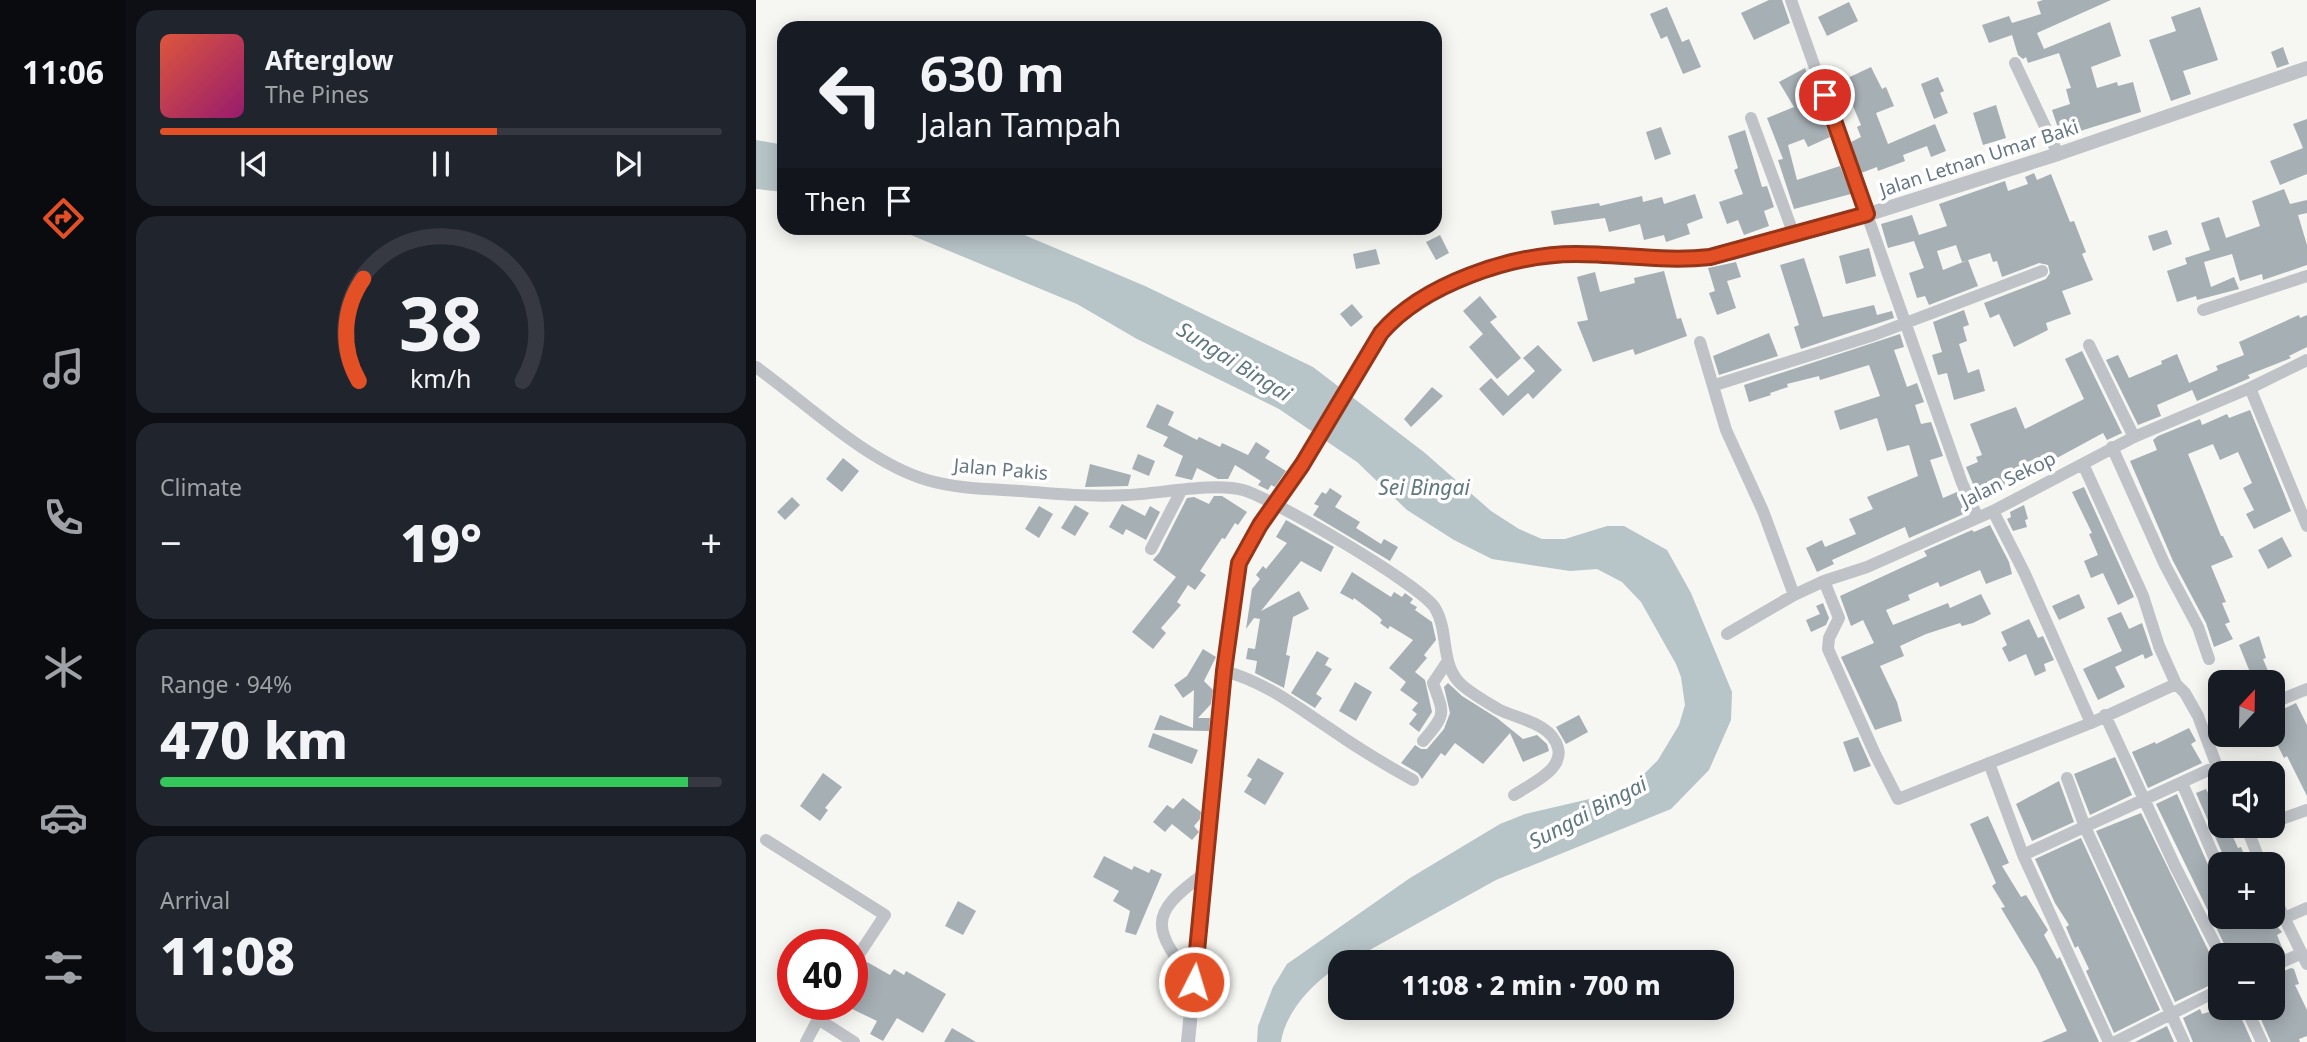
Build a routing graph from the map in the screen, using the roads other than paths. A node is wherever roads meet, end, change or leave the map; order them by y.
1 (1791, 0) edge
2 (2015, 63) dead end
3 (2307, 68) edge
4 (1751, 118) dead end
5 (2058, 154) junction
6 (1867, 214) junction
7 (1794, 235) junction
8 (2042, 271) dead end
9 (2307, 275) edge
10 (2203, 310) dead end
11 (1908, 323) junction
12 (1700, 342) dead end
13 (2088, 345) dead end
14 (2307, 360) edge
15 (756, 367) edge
16 (1715, 385) junction
17 (2250, 388) junction
18 (2134, 436) junction
19 (2112, 447) junction
20 (2083, 464) junction
21 (1181, 491) junction
22 (1275, 506) junction
23 (1993, 510) junction
24 (1977, 516) junction
25 (2307, 524) edge
26 (1151, 549) dead end
27 (1824, 581) junction
28 (1794, 596) junction
29 (1727, 634) dead end
30 (2209, 659) dead end
31 (1447, 662) junction
32 (1224, 671) junction
33 (2176, 684) junction
34 (2307, 689) edge
35 (2286, 698) edge
36 (2105, 715) junction
37 (2091, 723) junction
38 (1423, 741) dead end
39 (2214, 761) edge
40 (1989, 763) junction
41 (2208, 775) edge
42 (2067, 778) dead end
43 (1413, 780) dead end
44 (2182, 783) junction
45 (1514, 795) dead end
46 (2144, 800) junction
47 (2307, 810) edge
48 (2285, 818) edge
49 (2085, 827) junction
50 (766, 839) dead end
51 (2212, 852) edge
52 (2022, 855) junction
53 (1204, 874) junction
54 (2307, 908) edge
55 (2285, 918) edge
56 (2285, 924) edge
57 (868, 941) edge
58 (2215, 943) edge
59 (2304, 959) edge
60 (2285, 963) edge
61 (1194, 982) junction
62 (2208, 995) edge
63 (2170, 1014) junction
64 (817, 1020) edge
65 (820, 1020) edge
66 (2252, 1020) edge
67 (806, 1042) edge
68 (854, 1042) edge
69 (1188, 1042) edge
70 (2109, 1042) edge
71 (2115, 1042) edge
72 (2184, 1042) edge
73 (2262, 1042) edge

1 - 6 street
2 - 5 street
3 - 5 street, Jalan Letnan Umar Baki
4 - 7 street
5 - 6 street, Jalan Letnan Umar Baki
6 - 7 street, Jalan Letnan Umar Baki
6 - 11 street
7 - 22 street, Jalan Letnan Umar Baki
8 - 11 street
9 - 10 street
11 - 16 street
11 - 24 street
12 - 16 street
13 - 18 street
14 - 17 street, Jalan Sekop
15 - 21 street, Jalan Pakis
16 - 28 street
17 - 18 street, Jalan Sekop
17 - 25 street
18 - 19 street, Jalan Sekop
19 - 20 street, Jalan Sekop
19 - 30 street
20 - 23 street, Jalan Sekop
20 - 33 street
21 - 22 street, Jalan Pakis
21 - 26 street
22 - 31 street, Jalan Pakis
22 - 32 street, Jalan Letnan Umar Baki
23 - 24 street, Jalan Sekop
23 - 37 street
24 - 27 street, Jalan Sekop
27 - 28 street, Jalan Sekop
27 - 40 street
28 - 29 street, Jalan Sekop
31 - 38 street
31 - 45 street
32 - 43 street
32 - 53 street, Jalan Letnan Umar Baki
33 - 36 street
33 - 39 street
34 - 35 street
36 - 37 street
36 - 46 street
37 - 40 street
40 - 52 street
41 - 44 street
42 - 49 street
44 - 46 street
44 - 51 street
46 - 49 street
46 - 58 street
47 - 48 street
49 - 52 street
49 - 63 street
50 - 57 street
52 - 70 street
53 - 61 street, Jalan Letnan Umar Baki
53 - 61 street
54 - 55 street
56 - 59 street
59 - 60 street
61 - 69 street, Jalan Letnan Umar Baki
62 - 63 street
63 - 71 street
63 - 72 street
64 - 67 street
65 - 68 street
66 - 73 street

